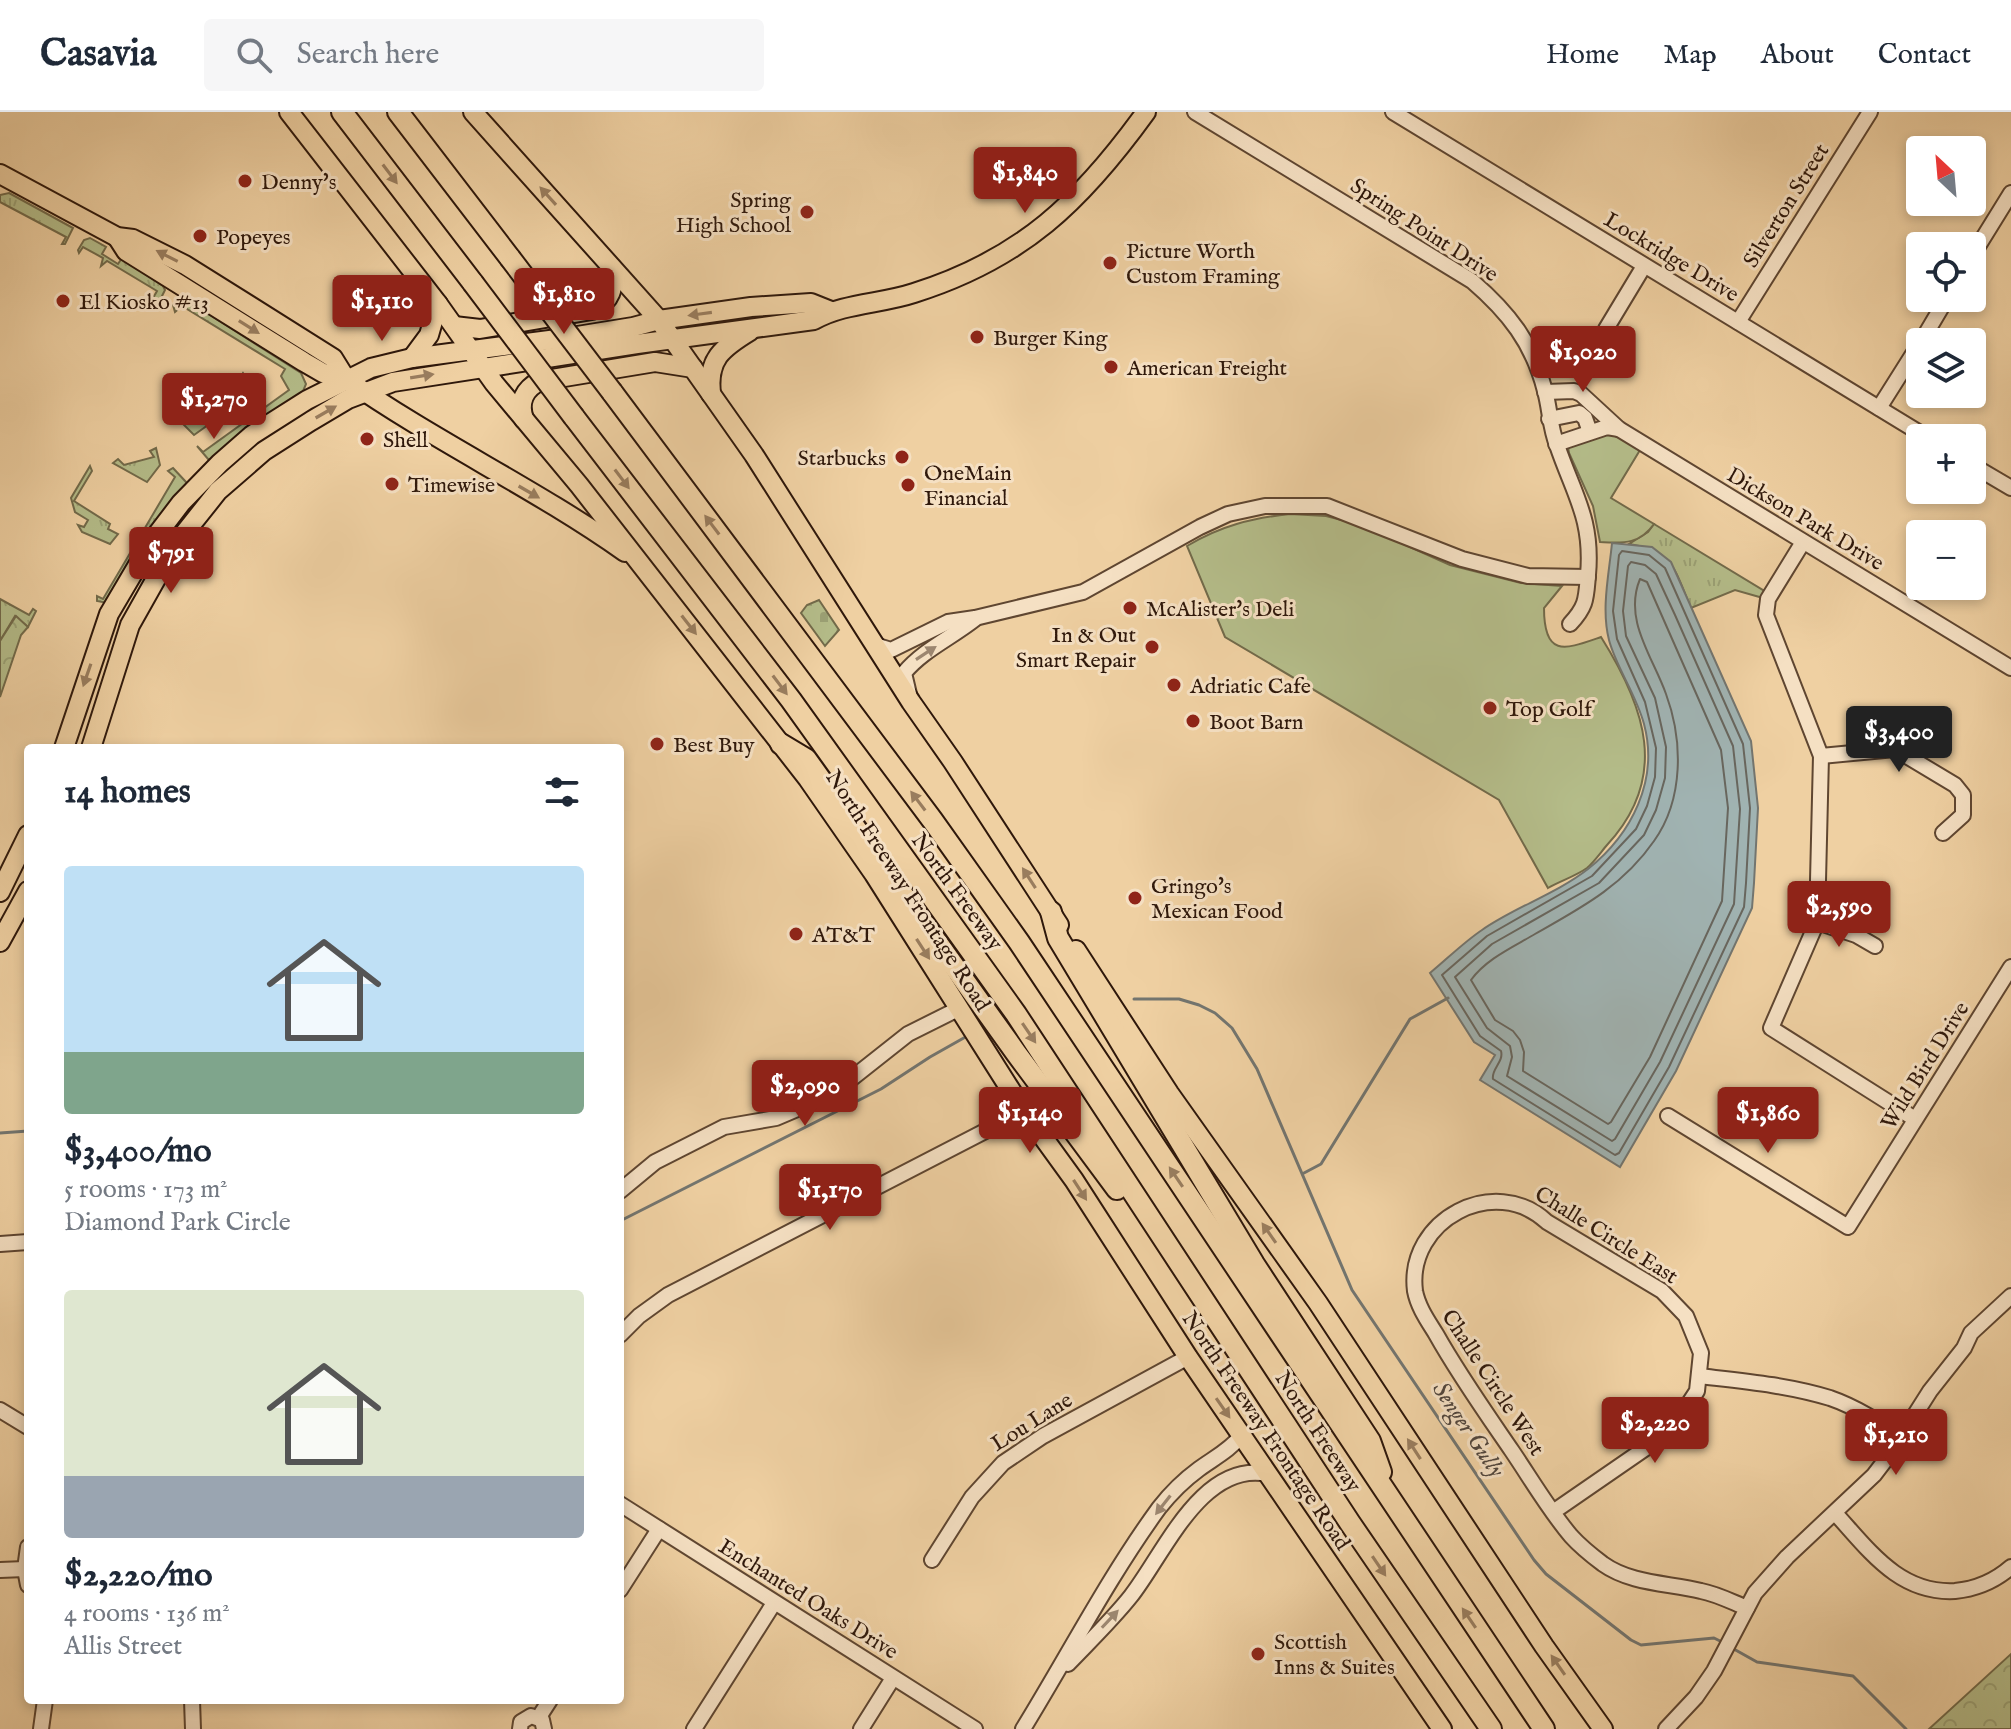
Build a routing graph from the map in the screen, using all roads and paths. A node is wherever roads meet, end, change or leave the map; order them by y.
1 (289, 112) edge
2 (342, 112) edge
3 (398, 112) edge
4 (473, 112) edge
5 (1146, 112) edge
6 (1195, 112) edge
7 (1393, 112) edge
8 (1870, 112) edge
9 (0, 174) edge
10 (2011, 193) edge
11 (1986, 233) edge
12 (117, 237) junction
13 (1644, 266) junction
14 (612, 268) junction
15 (438, 304) junction
16 (831, 311) junction
17 (659, 320) junction
18 (1738, 322) junction
19 (454, 326) junction
20 (753, 329) junction
21 (1606, 329) dead end
22 (672, 339) junction
23 (412, 358) junction
24 (476, 358) junction
25 (304, 362) junction
26 (1906, 365) edge
27 (693, 368) junction
28 (346, 379) junction
29 (365, 392) junction
30 (1545, 392) junction
31 (711, 394) junction
32 (309, 399) junction
33 (1879, 408) junction
34 (524, 419) junction
35 (1549, 419) junction
36 (1906, 425) edge
37 (1619, 429) junction
38 (1590, 432) junction
39 (1556, 444) junction
40 (1986, 473) edge
41 (2011, 488) edge
42 (1803, 542) junction
43 (641, 564) junction
44 (1588, 577) junction
45 (109, 614) junction
46 (975, 618) junction
47 (1570, 624) dead end
48 (130, 625) junction
49 (875, 645) junction
50 (2011, 668) edge
51 (911, 702) junction
52 (65, 744) edge
53 (92, 744) edge
54 (781, 744) junction
55 (1821, 756) junction
56 (1943, 833) dead end
57 (24, 843) edge
58 (0, 892) edge
59 (24, 898) edge
60 (1051, 912) junction
61 (1817, 922) junction
62 (0, 942) edge
63 (1875, 946) dead end
64 (2011, 967) edge
65 (960, 1008) junction
66 (1024, 1111) junction
67 (1668, 1116) dead end
68 (1915, 1119) junction
69 (624, 1188) edge
70 (1426, 1240) joint
71 (24, 1242) edge
72 (0, 1244) edge
73 (2011, 1296) edge
74 (1214, 1313) junction
75 (624, 1331) edge
76 (1188, 1357) junction
77 (1699, 1376) junction
78 (0, 1410) edge
79 (24, 1425) edge
80 (1242, 1435) junction
81 (1902, 1437) junction
82 (1213, 1459) junction
83 (1268, 1474) junction
84 (1224, 1481) junction
85 (1390, 1498) junction
86 (624, 1507) edge
87 (1553, 1512) junction
88 (1835, 1513) junction
89 (659, 1529) junction
90 (1135, 1545) junction
91 (1157, 1558) junction
92 (932, 1560) dead end
93 (2011, 1567) edge
94 (24, 1569) edge
95 (0, 1570) edge
96 (624, 1584) edge
97 (774, 1603) junction
98 (1747, 1608) junction
99 (1057, 1676) junction
100 (893, 1678) junction
101 (44, 1704) edge
102 (192, 1704) edge
103 (548, 1704) edge
104 (541, 1723) edge
105 (41, 1729) edge
106 (193, 1729) edge
107 (520, 1729) edge
108 (694, 1729) edge
109 (861, 1729) edge
110 (975, 1729) edge
111 (1023, 1729) edge
112 (1442, 1729) edge
113 (1491, 1729) edge
114 (1544, 1729) edge
115 (1603, 1729) edge
116 (1666, 1729) edge

1 - 15 main road, North Freeway Frontage Road
2 -> 74 highway, North Freeway, bridge
85 -> 3 highway, North Freeway, bridge
14 -> 4 main road
5 - 16 main road
6 - 30 street, Spring Point Drive
7 - 13 street, Lockridge Drive
8 - 18 street, Silverton Street
9 - 12 main road
10 - 11 street
12 -> 25 main road
28 -> 12 main road
13 - 18 street, Lockridge Drive
13 - 21 street
14 - 17 main road
14 - 19 main road
15 - 19 main road, North Freeway Frontage Road
15 - 23 main road
16 -> 17 main road
16 - 20 main road
17 - 22 main road
17 - 24 main road
18 - 33 street, Lockridge Drive
19 - 24 main road, North Freeway Frontage Road
20 - 22 main road
20 - 31 main road
22 - 24 main road
22 - 27 main road
23 - 24 main road
23 - 28 main road
29 -> 24 main road
24 - 34 main road, North Freeway Frontage Road
25 - 28 main road
25 - 32 main road
26 - 33 street
27 - 31 main road
27 - 34 main road
28 - 29 main road
28 - 32 main road
29 -> 43 main road
48 -> 29 main road
30 - 35 street, Spring Point Drive
30 - 37 street, Dickson Park Drive
31 - 49 main road
32 - 45 main road
33 - 36 street, Lockridge Drive
34 - 43 main road, North Freeway Frontage Road
35 - 38 street
35 - 39 street, Spring Point Drive
37 - 38 street
37 - 42 street, Dickson Park Drive
38 - 39 street
39 - 44 street, Spring Point Drive
40 - 41 street
42 - 50 street, Dickson Park Drive
42 - 55 street
43 -> 54 main road, North Freeway Frontage Road
44 - 46 street
44 - 47 street, Spring Point Drive
45 - 48 main road
45 -> 52 main road
46 - 49 street
51 -> 46 street
48 - 53 main road
49 - 51 main road
60 -> 51 main road
54 -> 65 main road, North Freeway Frontage Road
54 - 74 highway
55 - 56 street
55 - 61 street
57 - 58 main road
59 - 62 main road
60 - 85 highway
115 -> 60 main road
61 - 63 street
61 - 68 street
64 - 68 street, Wild Bird Drive
65 - 66 main road, North Freeway Frontage Road
65 - 69 street
66 - 75 street
66 -> 76 main road, North Freeway Frontage Road
67 - 68 street, Wild Bird Drive
70 - 77 street, Challe Circle East
70 - 87 street, Challe Circle West
71 - 72 street
73 - 81 street
74 -> 113 highway, North Freeway
76 -> 80 main road, North Freeway Frontage Road
76 - 92 street, Lou Lane
77 - 81 street
77 - 87 street
78 - 79 street
80 - 82 street
80 - 83 main road, North Freeway Frontage Road
81 - 88 street
82 - 84 street
82 -> 90 street
83 - 84 street
83 - 112 main road, North Freeway Frontage Road
84 - 91 street
114 -> 85 highway, North Freeway
86 - 89 street, Enchanted Oaks Drive
87 - 98 street, Challe Circle West
88 - 93 street
88 - 98 street
89 - 96 street
89 - 97 street, Enchanted Oaks Drive
90 - 91 street
90 - 99 street
99 -> 91 street
94 - 95 street
97 - 100 street, Enchanted Oaks Drive
97 - 108 street
98 - 116 street
99 - 111 street
100 - 109 street
100 - 110 street, Enchanted Oaks Drive
101 - 105 street
102 - 106 street
103 - 104 street
104 - 107 street

